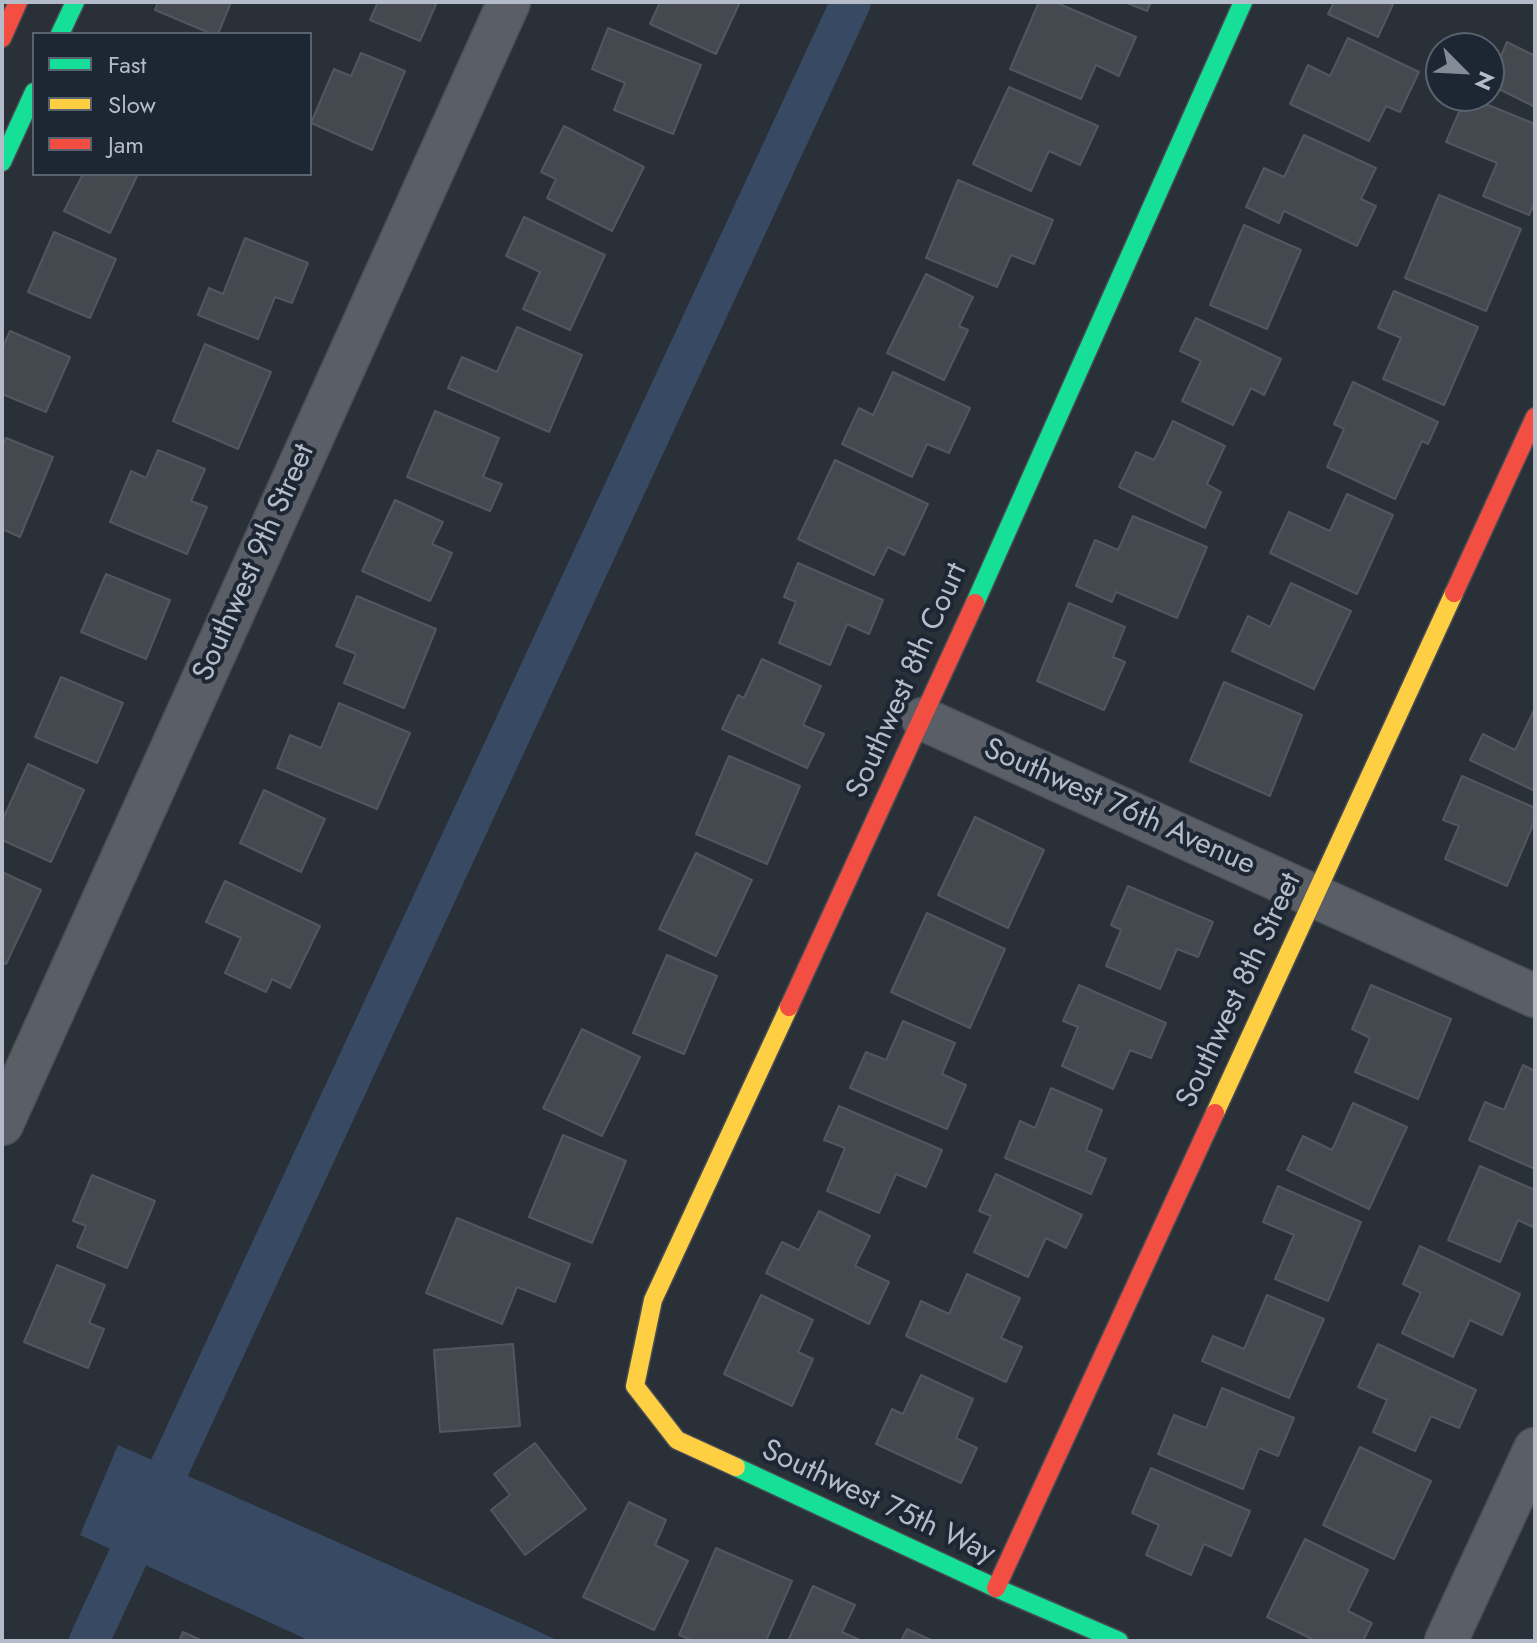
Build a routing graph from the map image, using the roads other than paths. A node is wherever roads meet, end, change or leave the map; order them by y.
1 (18, 2) edge
2 (75, 2) edge
3 (509, 2) edge
4 (1243, 2) edge
5 (61, 32) edge
6 (2, 38) edge
7 (32, 96) edge
8 (2, 162) edge
9 (1535, 417) edge
10 (923, 719) junction
11 (1314, 897) junction
12 (1535, 996) edge
13 (2, 1124) edge
14 (635, 1386) joint
15 (1535, 1449) edge
16 (996, 1588) junction
17 (1119, 1641) edge
18 (1446, 1641) edge

1 - 6 street
2 - 5 street
3 - 13 street, Southwest 9th Street
4 - 10 street, Southwest 8th Court
7 - 8 street
9 - 11 street, Southwest 8th Street
10 - 11 street, Southwest 76th Avenue
10 - 14 street, Southwest 8th Court
11 - 12 street, Southwest 76th Avenue
11 - 16 street, Southwest 8th Street
14 - 16 street, Southwest 75th Way
15 - 18 street
16 - 17 street, Southwest 75th Way

